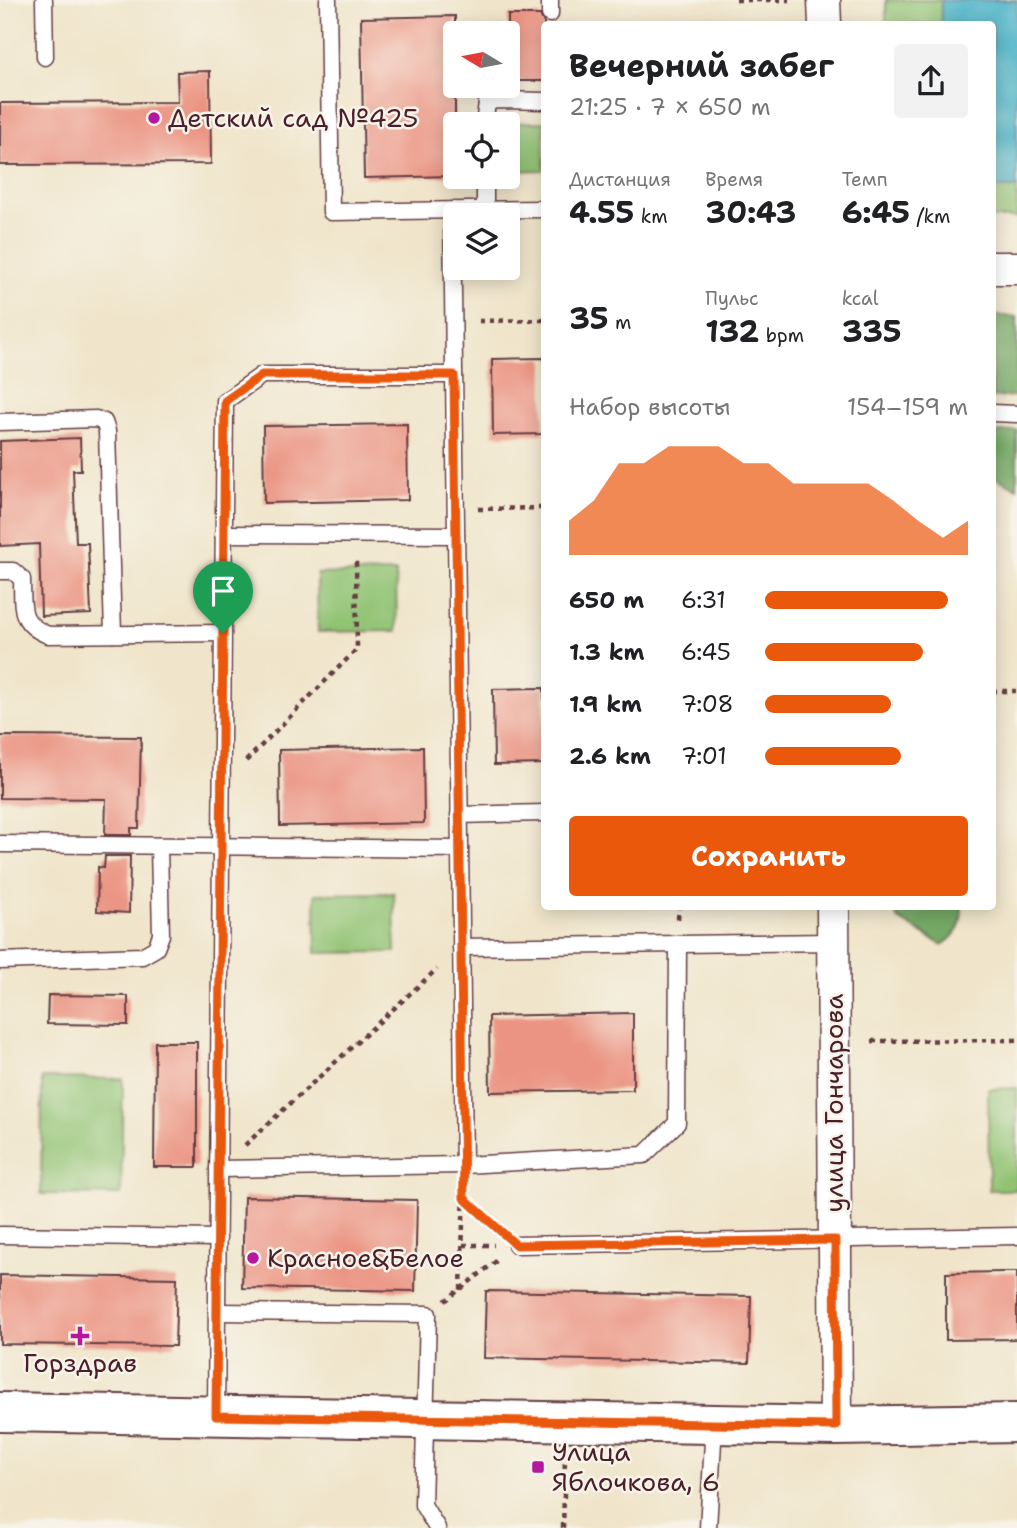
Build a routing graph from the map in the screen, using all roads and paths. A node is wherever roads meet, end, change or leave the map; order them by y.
1 (44, 0) edge
2 (328, 0) edge
3 (736, 0) edge
4 (789, 0) edge
5 (824, 0) edge
6 (825, 21) edge
7 (45, 57) dead end
8 (541, 101) edge
9 (486, 112) edge
10 (520, 209) edge
11 (541, 209) edge
12 (443, 210) edge
13 (996, 268) edge
14 (1017, 268) edge
15 (453, 280) edge
16 (541, 320) edge
17 (453, 321) junction
18 (454, 375) junction
19 (996, 413) edge
20 (1017, 414) edge
21 (0, 422) edge
22 (541, 508) edge
23 (456, 510) junction
24 (223, 534) junction
25 (356, 535) junction
26 (456, 535) junction
27 (0, 571) edge
28 (223, 633) junction
29 (113, 634) junction
30 (996, 691) edge
31 (1016, 691) edge
32 (223, 784) junction
33 (541, 813) edge
34 (459, 815) junction
35 (0, 844) edge
36 (159, 846) junction
37 (221, 847) junction
38 (460, 849) junction
39 (833, 910) edge
40 (833, 942) junction
41 (678, 944) junction
42 (461, 947) junction
43 (0, 961) edge
44 (1017, 1040) edge
45 (872, 1041) dead end
46 (464, 1165) junction
47 (218, 1169) junction
48 (464, 1198) junction
49 (0, 1235) edge
50 (1017, 1237) edge
51 (218, 1238) junction
52 (835, 1240) junction
53 (516, 1245) junction
54 (461, 1290) junction
55 (217, 1312) junction
56 (428, 1314) junction
57 (0, 1412) edge
58 (216, 1416) junction
59 (426, 1419) junction
60 (566, 1422) junction
61 (1017, 1423) edge
62 (714, 1424) junction
63 (836, 1426) junction
64 (437, 1528) edge
65 (564, 1528) edge
66 (708, 1528) edge

1 - 7 lane
2 - 12 lane
3 - 4 path
5 - 6 street
8 - 9 lane
10 - 11 lane
13 - 14 street
15 - 17 lane
16 - 17 path
17 - 18 lane
18 - 23 lane
18 - 24 lane
19 - 20 lane
21 - 29 lane
22 - 23 path
23 - 26 lane
24 - 25 lane
24 - 28 lane
25 - 26 lane
25 - 32 path
26 - 34 lane
27 - 29 lane
28 - 29 lane
28 - 32 lane
30 - 31 path
32 - 37 lane
33 - 34 lane
34 - 38 lane
35 - 36 lane
36 - 37 lane
36 - 43 lane
37 - 38 lane
37 - 47 lane
38 - 42 lane
39 - 40 street, улица Гончарова
40 - 41 lane
40 - 52 street, улица Гончарова
41 - 42 lane
41 - 46 lane
42 - 46 lane
42 - 47 path
44 - 45 path
46 - 47 lane
46 - 48 path
47 - 51 lane
48 - 53 path
48 - 54 path
49 - 51 lane
50 - 52 lane
51 - 55 lane
52 - 53 lane
52 - 63 street, улица Гончарова
53 - 54 path
54 - 56 path
55 - 56 lane
55 - 58 lane
56 - 59 lane
57 - 58 street
58 - 59 street
59 - 60 street
59 - 64 lane
60 - 62 street
60 - 65 path
61 - 63 street
62 - 63 street
62 - 66 lane

